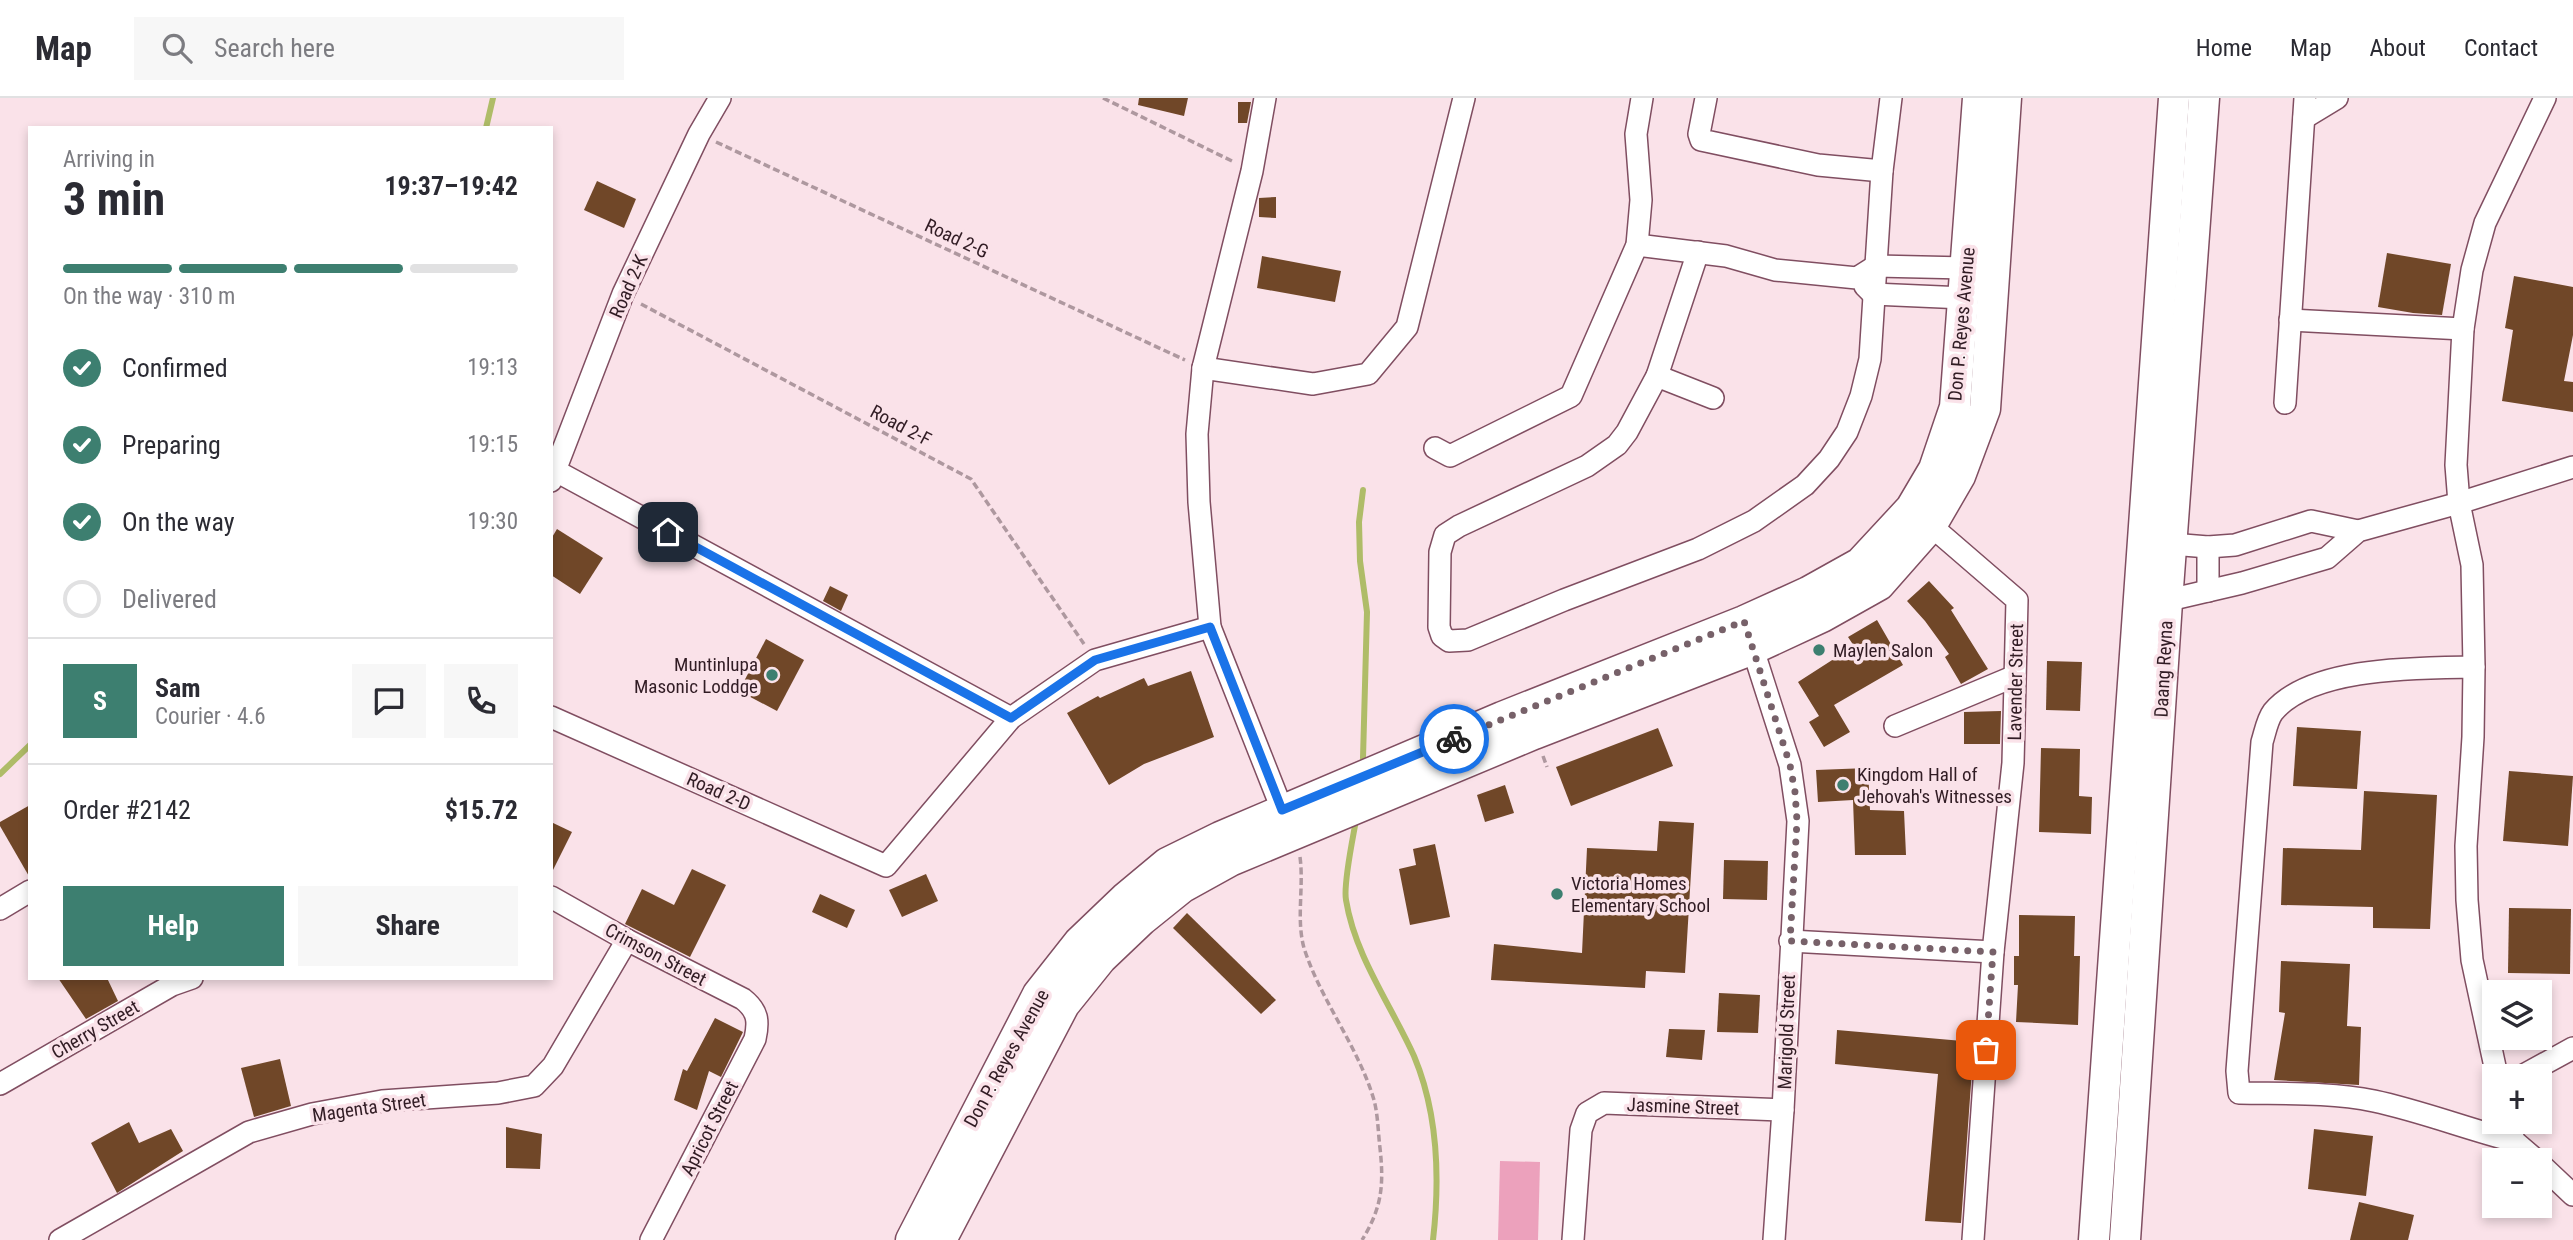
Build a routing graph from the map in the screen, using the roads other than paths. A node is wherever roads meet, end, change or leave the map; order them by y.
1 (720, 98) edge
2 (1265, 98) edge
3 (1464, 98) edge
4 (1642, 98) edge
5 (1706, 98) edge
6 (1891, 98) edge
7 (1978, 98) edge
8 (2006, 98) edge
9 (2174, 98) edge
10 (2204, 98) edge
11 (2337, 98) edge
12 (2544, 98) edge
13 (2305, 108) edge
14 (1882, 171) junction
15 (1984, 218) junction
16 (1637, 245) junction
17 (1698, 252) junction
18 (1875, 266) junction
19 (1966, 268) junction
20 (1857, 278) junction
21 (1873, 294) junction
22 (1964, 298) junction
23 (2290, 320) junction
24 (2463, 330) junction
25 (1203, 368) junction
26 (1657, 376) junction
27 (1713, 398) dead end
28 (2285, 403) dead end
29 (1435, 448) dead end
30 (2573, 467) edge
31 (554, 476) edge
32 (2459, 503) junction
33 (1921, 517) junction
34 (2358, 531) junction
35 (2274, 533) junction
36 (2142, 542) junction
37 (2171, 544) junction
38 (2208, 547) junction
39 (2281, 572) junction
40 (2208, 591) junction
41 (2153, 604) junction
42 (1210, 627) junction
43 (1749, 635) junction
44 (2474, 667) junction
45 (2015, 676) junction
46 (553, 718) edge
47 (1011, 718) junction
48 (1895, 726) dead end
49 (1287, 823) junction
50 (28, 892) edge
51 (553, 898) edge
52 (0, 909) edge
53 (627, 940) junction
54 (1790, 941) junction
55 (1993, 952) junction
56 (187, 980) edge
57 (757, 1014) joint
58 (2573, 1048) edge
59 (2494, 1064) edge
60 (2544, 1064) edge
61 (0, 1084) edge
62 (1783, 1110) junction
63 (2482, 1133) edge
64 (2514, 1134) edge
65 (2526, 1148) edge
66 (2552, 1175) edge
67 (2573, 1195) edge
68 (60, 1240) edge
69 (651, 1240) edge
70 (911, 1240) edge
71 (941, 1240) edge
72 (1573, 1240) edge
73 (1774, 1240) edge
74 (1973, 1240) edge
75 (2094, 1240) edge
76 (2125, 1240) edge

1 - 31 street, Road 2-K
2 - 25 street
3 - 25 street
4 - 16 street
5 - 14 street
6 - 14 street
7 - 15 street, Don P. Reyes Avenue
8 - 15 street, Don P. Reyes Avenue
9 - 36 street, Daang Reyna
10 - 37 street, Daang Reyna
11 - 13 street
12 - 24 street
13 - 23 street
14 - 18 street
15 - 19 street, Don P. Reyes Avenue
15 - 33 street, Don P. Reyes Avenue
16 - 17 street
16 - 29 street
17 - 20 street
17 - 26 street
18 - 19 street
18 - 20 street
18 - 21 street
19 - 22 street, Don P. Reyes Avenue
20 - 21 street
21 - 22 street
21 - 26 street
22 - 33 street, Don P. Reyes Avenue
23 - 24 street
23 - 28 street
24 - 32 street
25 - 42 street
26 - 27 street
30 - 32 street
31 - 47 street
32 - 34 street
32 - 44 street
33 - 43 street, Don P. Reyes Avenue
33 - 45 street, Lavender Street
34 - 35 street
34 - 39 street
35 - 38 street
35 - 39 street
36 - 37 street
36 - 41 street, Daang Reyna
37 - 38 street
37 - 41 street, Daang Reyna
38 - 40 street
39 - 40 street
40 - 41 street
41 - 75 street, Daang Reyna
41 - 76 street, Daang Reyna
42 - 47 street
42 - 49 street
43 - 49 street, Don P. Reyes Avenue
43 - 54 street, Marigold Street
44 - 59 street
44 - 63 street
45 - 48 street
45 - 55 street, Lavender Street
46 - 47 street, Road 2-D
49 - 70 street, Don P. Reyes Avenue
49 - 71 street, Don P. Reyes Avenue
50 - 52 street
51 - 53 street, Crimson Street
53 - 57 street, Crimson Street
53 - 68 street, Magenta Street
54 - 55 street
54 - 62 street, Marigold Street
55 - 74 street, Lavender Street
56 - 61 street, Cherry Street
57 - 69 street, Apricot Street
58 - 60 street
62 - 72 street, Jasmine Street
62 - 73 street, Marigold Street
64 - 65 street
66 - 67 street

